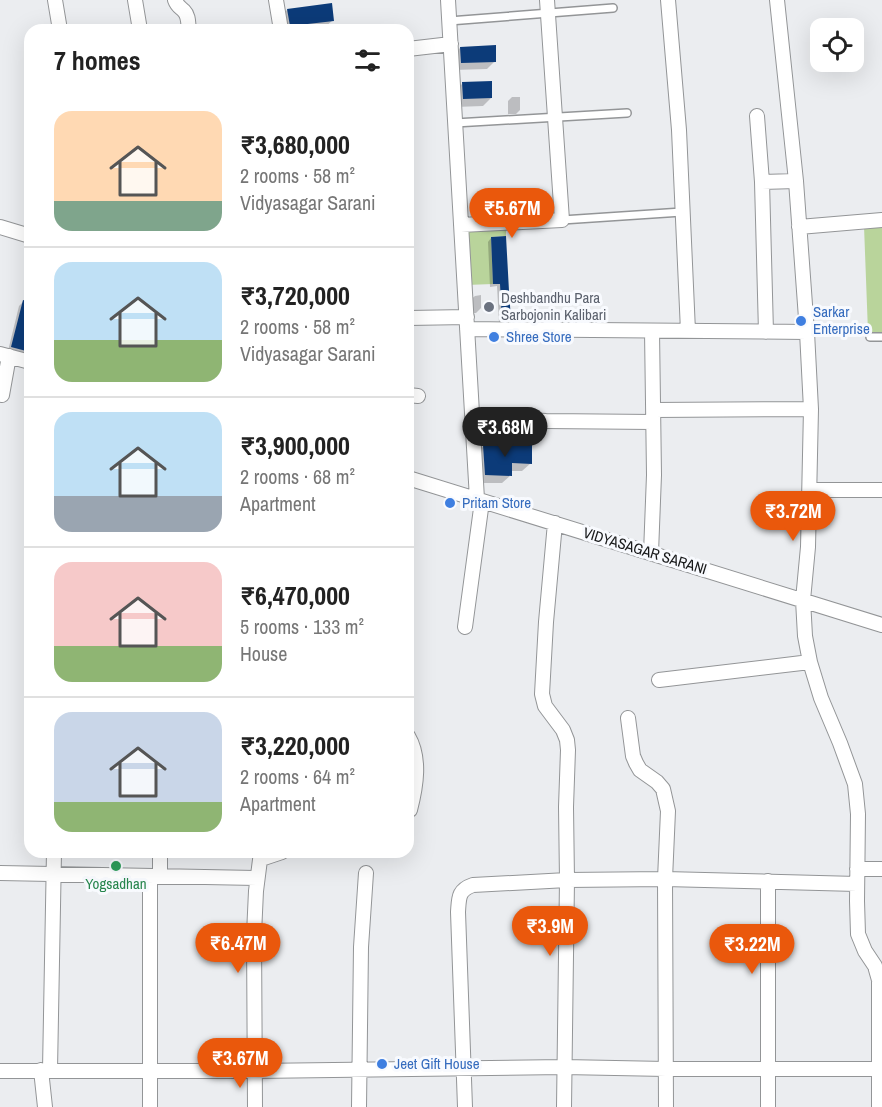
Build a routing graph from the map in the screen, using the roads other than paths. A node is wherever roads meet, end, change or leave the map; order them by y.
1 (56, 0) edge
2 (135, 0) edge
3 (175, 0) edge
4 (276, 0) edge
5 (448, 0) edge
6 (668, 0) edge
7 (777, 0) edge
8 (548, 7) edge
9 (613, 8) dead end
10 (449, 21) junction
11 (59, 24) edge
12 (139, 24) edge
13 (188, 24) edge
14 (279, 24) edge
15 (450, 44) junction
16 (414, 48) edge
17 (627, 113) dead end
18 (757, 116) dead end
19 (555, 117) junction
20 (456, 123) junction
21 (796, 181) junction
22 (762, 182) junction
23 (682, 212) junction
24 (562, 220) junction
25 (882, 220) edge
26 (461, 225) junction
27 (0, 227) edge
28 (800, 227) junction
29 (24, 234) edge
30 (414, 319) edge
31 (467, 323) junction
32 (652, 331) junction
33 (688, 331) junction
34 (766, 332) junction
35 (807, 332) junction
36 (882, 337) edge
37 (870, 338) dead end
38 (4, 355) edge
39 (24, 360) edge
40 (0, 394) edge
41 (812, 409) junction
42 (653, 416) junction
43 (473, 417) junction
44 (414, 480) edge
45 (810, 490) junction
46 (882, 490) edge
47 (480, 500) junction
48 (555, 523) junction
49 (651, 553) junction
50 (803, 600) junction
51 (882, 625) edge
52 (465, 627) dead end
53 (810, 662) junction
54 (659, 680) dead end
55 (628, 718) dead end
56 (414, 749) edge
57 (414, 794) edge
58 (54, 858) edge
59 (159, 858) edge
60 (260, 858) edge
61 (857, 868) junction
62 (882, 869) edge
63 (0, 873) edge
64 (366, 873) dead end
65 (53, 874) junction
66 (155, 876) junction
67 (257, 878) junction
68 (666, 879) junction
69 (567, 880) junction
70 (768, 881) junction
71 (857, 884) junction
72 (564, 1067) junction
73 (464, 1069) junction
74 (666, 1069) junction
75 (881, 1069) edge
76 (45, 1070) junction
77 (150, 1070) junction
78 (358, 1070) junction
79 (767, 1070) junction
80 (0, 1071) edge
81 (255, 1071) junction
82 (45, 1107) edge
83 (150, 1107) edge
84 (255, 1107) edge
85 (358, 1107) edge
86 (465, 1107) edge
87 (564, 1107) edge
88 (666, 1107) edge
89 (768, 1107) edge
90 (879, 1107) edge

1 - 11 street
2 - 12 street
3 - 13 street
4 - 14 street
5 - 10 street
6 - 23 street
7 - 21 street
8 - 9 lane
8 - 10 lane
8 - 19 street
10 - 15 street
15 - 16 street
15 - 20 street
17 - 19 lane
18 - 22 street
19 - 20 lane
19 - 24 street
20 - 26 street
21 - 22 street
21 - 28 street
22 - 34 street
23 - 24 lane
23 - 33 street
24 - 26 street
25 - 28 street
26 - 31 street
27 - 29 street
28 - 35 street
30 - 31 street
31 - 32 street
31 - 43 street
32 - 33 street
32 - 42 street
33 - 34 street
34 - 35 street
35 - 41 street
36 - 37 lane
38 - 39 street
38 - 40 street
41 - 42 street
41 - 45 street
42 - 43 street
42 - 49 street
43 - 47 street
44 - 47 street, VIDYASAGAR SARANI
45 - 46 street
45 - 50 street
47 - 48 street, VIDYASAGAR SARANI
47 - 52 street
48 - 49 street, VIDYASAGAR SARANI
48 - 69 street
49 - 50 street, VIDYASAGAR SARANI
50 - 51 street, VIDYASAGAR SARANI
50 - 53 street
53 - 54 street
53 - 61 street
55 - 68 street
56 - 57 street
58 - 65 street
59 - 66 street
60 - 67 street
61 - 62 street
61 - 71 street
63 - 65 street
64 - 78 street
65 - 66 street
65 - 76 street
66 - 67 street
66 - 77 street
67 - 81 street
68 - 69 street
68 - 70 street
68 - 74 street
69 - 72 street
69 - 73 street
70 - 71 street
70 - 79 street
71 - 75 street
72 - 73 street
72 - 74 street
72 - 87 street
73 - 78 street
73 - 86 street
74 - 79 street
74 - 88 street
75 - 79 street
75 - 90 street
76 - 77 street
76 - 80 street
76 - 82 street
77 - 81 street
77 - 83 street
78 - 81 street
78 - 85 street
79 - 89 street
81 - 84 street

